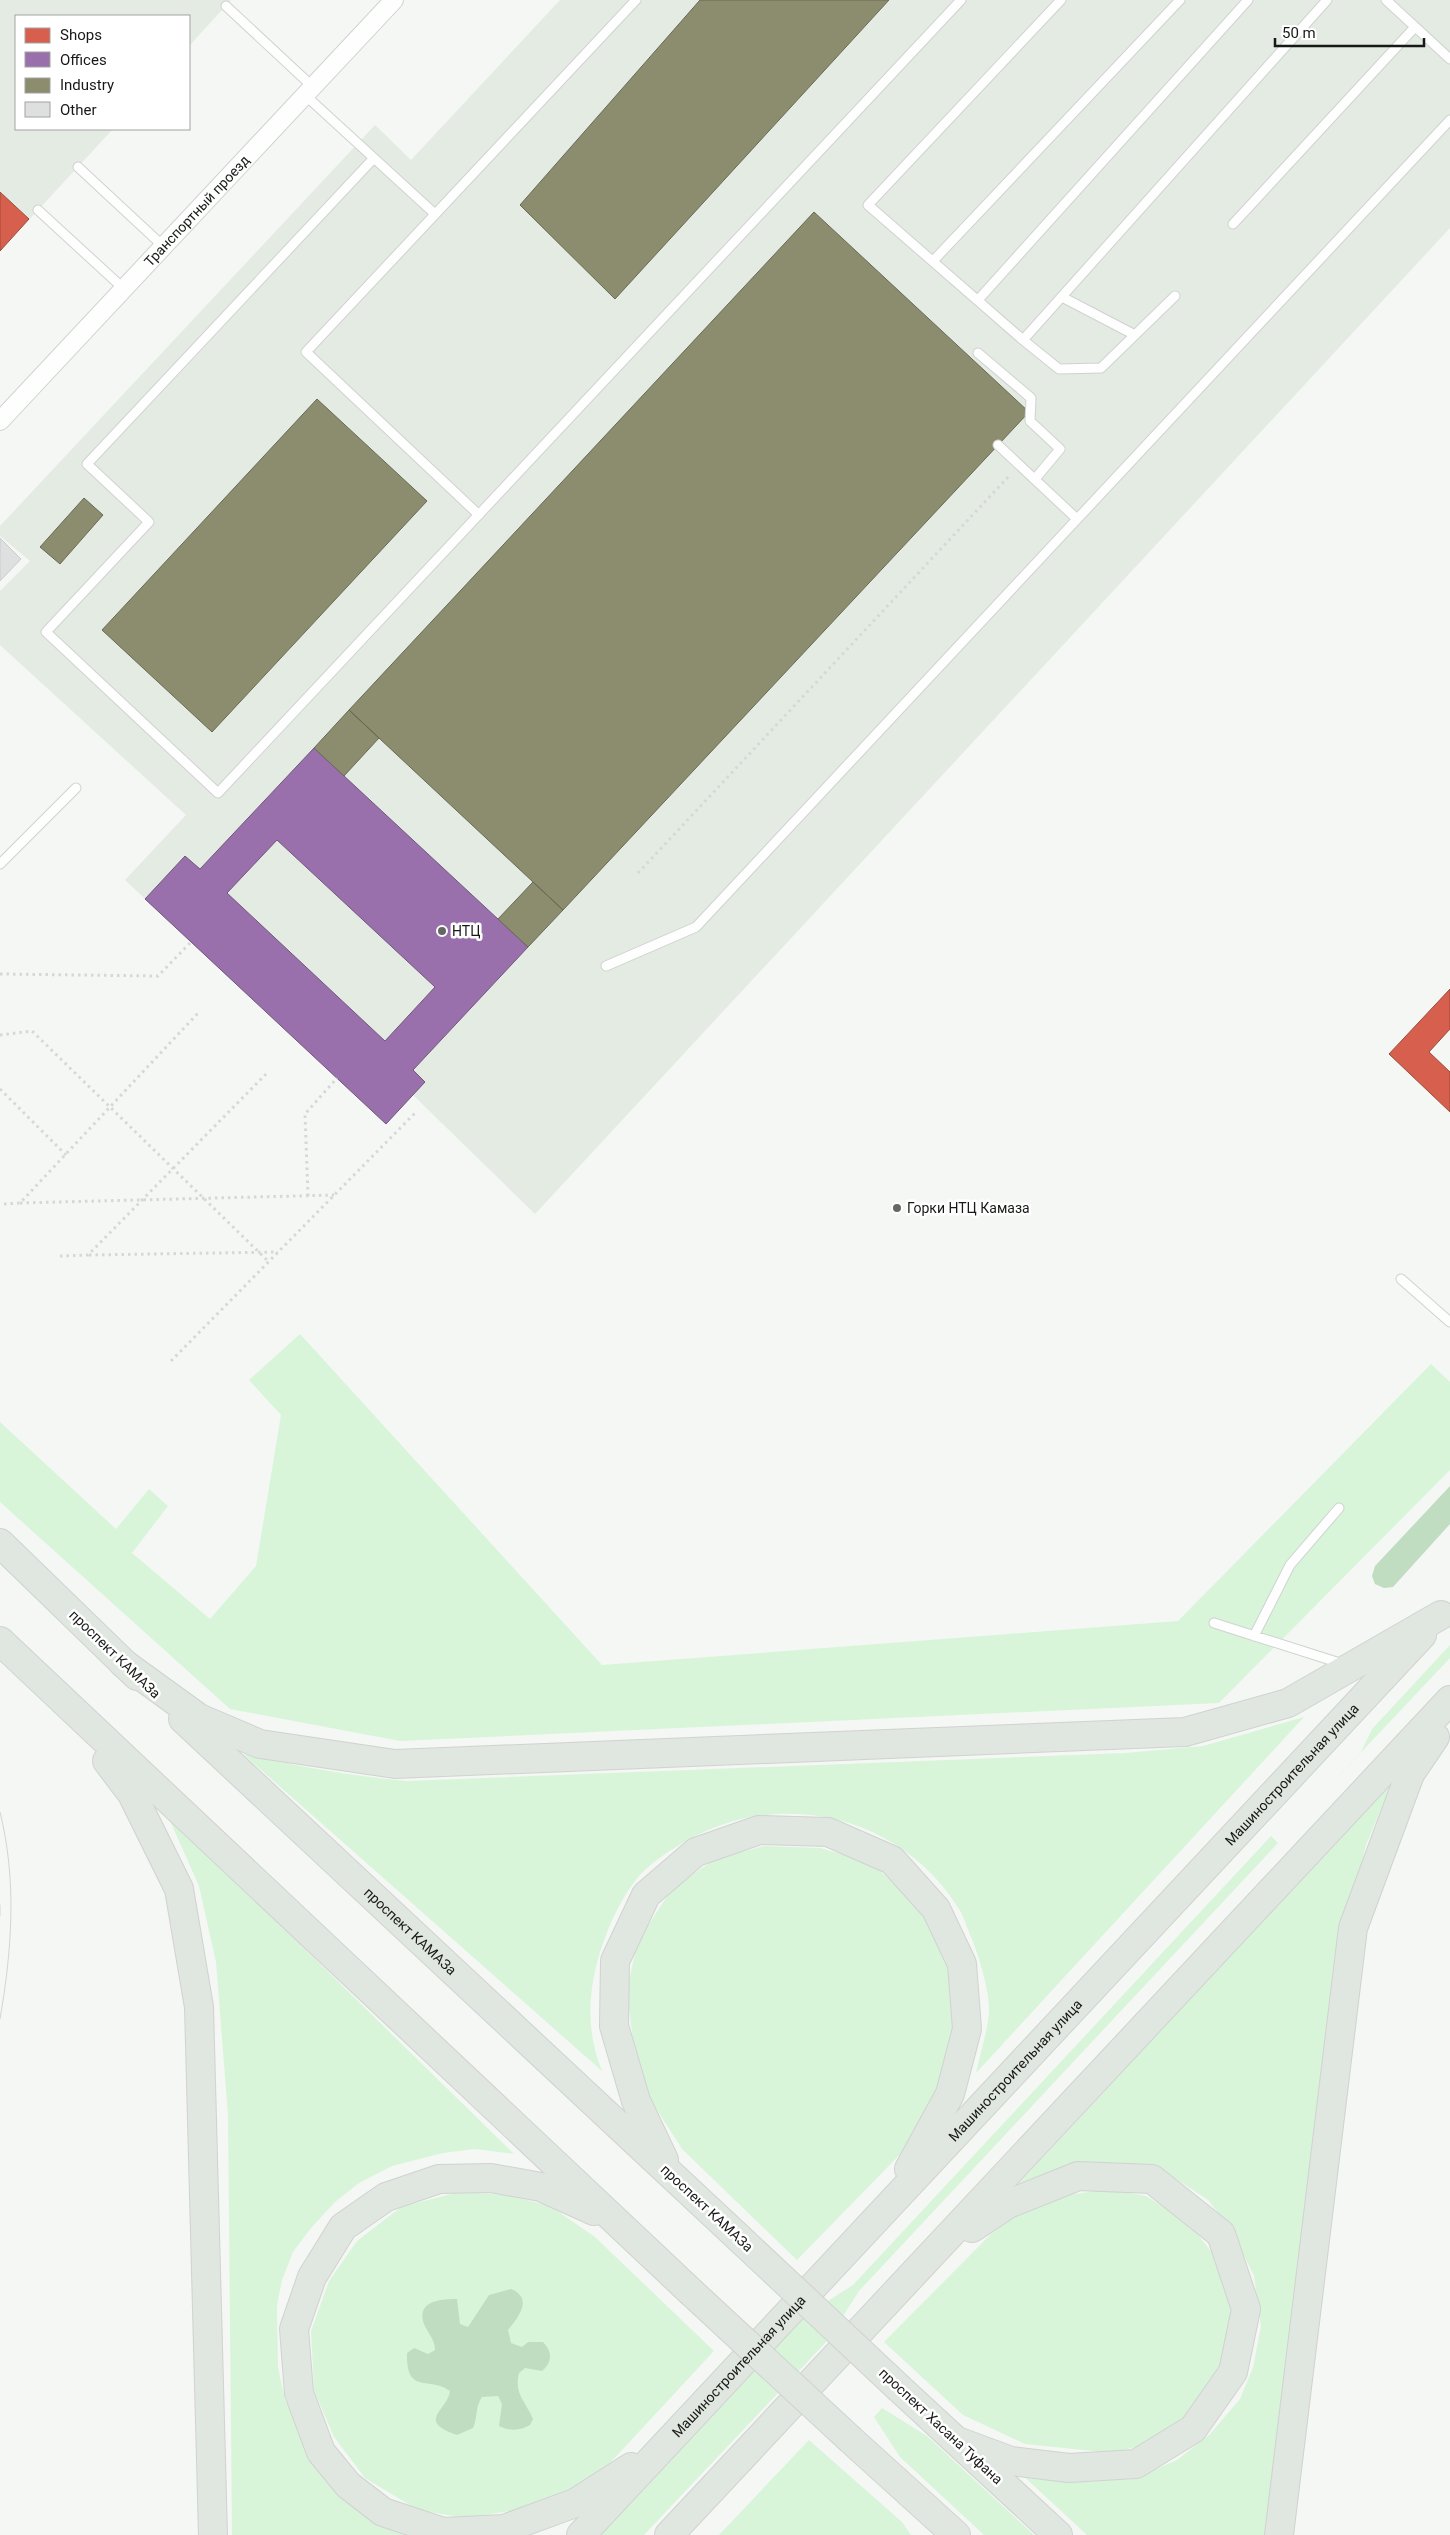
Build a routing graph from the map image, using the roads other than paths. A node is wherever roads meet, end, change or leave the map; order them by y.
1 (394, 0) edge
2 (636, 0) edge
3 (961, 0) edge
4 (1061, 0) edge
5 (1180, 0) edge
6 (1248, 0) edge
7 (1327, 0) edge
8 (1386, 0) edge
9 (226, 6) dead end
10 (1415, 27) junction
11 (1450, 59) edge
12 (309, 91) junction
13 (1450, 120) edge
14 (374, 158) junction
15 (78, 167) dead end
16 (38, 210) dead end
17 (435, 214) junction
18 (1233, 224) dead end
19 (164, 246) junction
20 (933, 261) junction
21 (124, 289) junction
22 (1175, 296) dead end
23 (1062, 297) junction
24 (978, 300) junction
25 (1135, 335) junction
26 (1023, 340) junction
27 (978, 353) dead end
28 (0, 421) edge
29 (998, 445) dead end
30 (1034, 479) junction
31 (479, 515) junction
32 (1077, 518) junction
33 (76, 788) dead end
34 (0, 864) edge
35 (606, 966) dead end
36 (1400, 1279) dead end
37 (1450, 1322) edge
38 (1339, 1508) dead end
39 (0, 1544) edge
40 (1446, 1610) edge
41 (1214, 1623) dead end
42 (1254, 1636) junction
43 (0, 1641) edge
44 (123, 1663) junction
45 (1351, 1667) junction
46 (57, 1696) junction
47 (1450, 1700) edge
48 (1450, 1716) edge
49 (670, 2173) junction
50 (891, 2204) junction
51 (617, 2222) junction
52 (937, 2250) junction
53 (823, 2318) joint
54 (957, 2441) junction
55 (668, 2443) junction
56 (736, 2465) junction
57 (882, 2468) junction
58 (213, 2535) edge
59 (581, 2535) edge
60 (669, 2535) edge
61 (696, 2535) edge
62 (933, 2535) edge
63 (956, 2535) edge
64 (1058, 2535) edge
65 (1279, 2535) edge

1 - 12 street, Транспортный проезд
2 - 17 lane
3 - 31 lane
4 - 20 lane
5 - 20 lane
6 - 24 lane
7 - 23 lane
8 - 10 lane
9 - 12 lane
10 - 11 lane
10 - 18 lane
12 - 14 lane
12 - 19 street, Транспортный проезд
13 - 32 lane
14 - 17 lane
14 - 31 lane
15 - 19 lane
16 - 21 lane
17 - 31 lane
19 - 21 street, Транспортный проезд
20 - 24 lane
21 - 28 street, Транспортный проезд
22 - 25 lane
23 - 25 lane
23 - 26 lane
24 - 26 lane
25 - 26 lane
27 - 30 lane
29 - 30 lane
30 - 32 lane
32 - 35 lane
33 - 34 lane
36 - 37 lane
38 - 42 lane
39 - 44 main road, проспект КАМАЗа
40 - 45 main road
40 - 50 main road, Машиностроительная улица
41 - 42 lane
42 - 45 lane
43 - 46 main road
44 - 45 main road
44 - 49 main road, проспект КАМАЗа
46 - 51 main road
46 - 58 main road
47 - 52 main road
48 - 65 main road
49 - 50 main road
49 - 53 main road, проспект КАМАЗа, bridge
50 - 55 main road, Машиностроительная улица
51 - 55 main road
51 - 57 main road, bridge
52 - 54 main road
52 - 56 main road
53 - 54 main road, проспект Хасана Туфана, bridge
54 - 64 main road, проспект Хасана Туфана
55 - 59 main road, Машиностроительная улица
56 - 60 main road
56 - 61 main road
57 - 62 main road
57 - 63 main road

